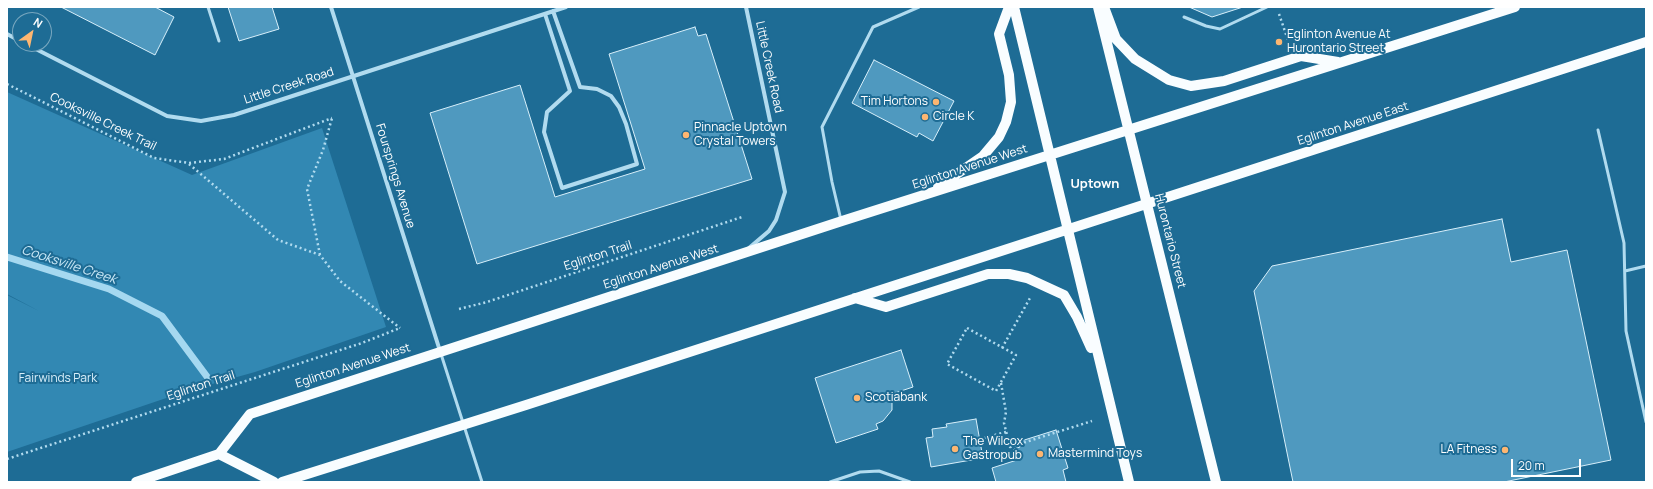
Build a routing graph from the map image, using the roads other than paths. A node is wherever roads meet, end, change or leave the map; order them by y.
1 (208, 7) edge
2 (331, 7) edge
3 (566, 7) edge
4 (746, 7) edge
5 (919, 7) edge
6 (1009, 7) edge
7 (1014, 7) edge
8 (1098, 7) edge
9 (1104, 7) edge
10 (1267, 7) edge
11 (1515, 7) edge
12 (553, 11) junction
13 (545, 14) junction
14 (1184, 16) dead end
15 (219, 41) dead end
16 (1646, 42) edge
17 (42, 52) edge
18 (1340, 62) junction
19 (353, 76) junction
20 (1129, 130) junction
21 (1598, 130) dead end
22 (1049, 155) junction
23 (922, 196) junction
24 (1147, 204) junction
25 (842, 221) junction
26 (1067, 230) junction
27 (740, 255) junction
28 (1646, 266) edge
29 (1625, 271) junction
30 (855, 298) junction
31 (440, 352) junction
32 (1105, 387) junction
33 (1646, 422) edge
34 (463, 424) junction
35 (219, 454) junction
36 (136, 482) edge
37 (274, 482) edge
38 (282, 482) edge
39 (482, 482) edge
40 (830, 482) edge
41 (910, 482) edge
42 (1129, 482) edge
43 (1216, 482) edge

1 - 15 lane
2 - 19 street, Foursprings Avenue
3 - 12 street, Little Creek Road
4 - 27 street, Little Creek Road
5 - 25 lane
6 - 23 main road
7 - 22 main road
8 - 20 main road, Hurontario Street
9 - 18 main road
10 - 14 lane
11 - 18 main road
12 - 13 street, Little Creek Road
12 - 13 street
13 - 19 street, Little Creek Road
16 - 24 main road, Eglinton Avenue East
17 - 19 street, Little Creek Road
18 - 20 main road
19 - 31 street, Foursprings Avenue
20 - 22 main road, Eglinton Avenue West
20 - 24 main road, Hurontario Street
21 - 29 lane
22 - 23 main road, Eglinton Avenue West
22 - 26 main road
23 - 25 main road, Eglinton Avenue West
24 - 26 main road, Eglinton Avenue East
24 - 43 main road, Hurontario Street
25 - 27 main road, Eglinton Avenue West
26 - 30 main road
26 - 32 main road
27 - 31 main road, Eglinton Avenue West
28 - 29 lane
29 - 33 lane
30 - 32 main road
30 - 34 main road
31 - 34 lane
31 - 35 main road, Eglinton Avenue West
32 - 42 main road
34 - 38 main road
34 - 39 lane
35 - 36 main road
35 - 37 main road
40 - 41 lane

